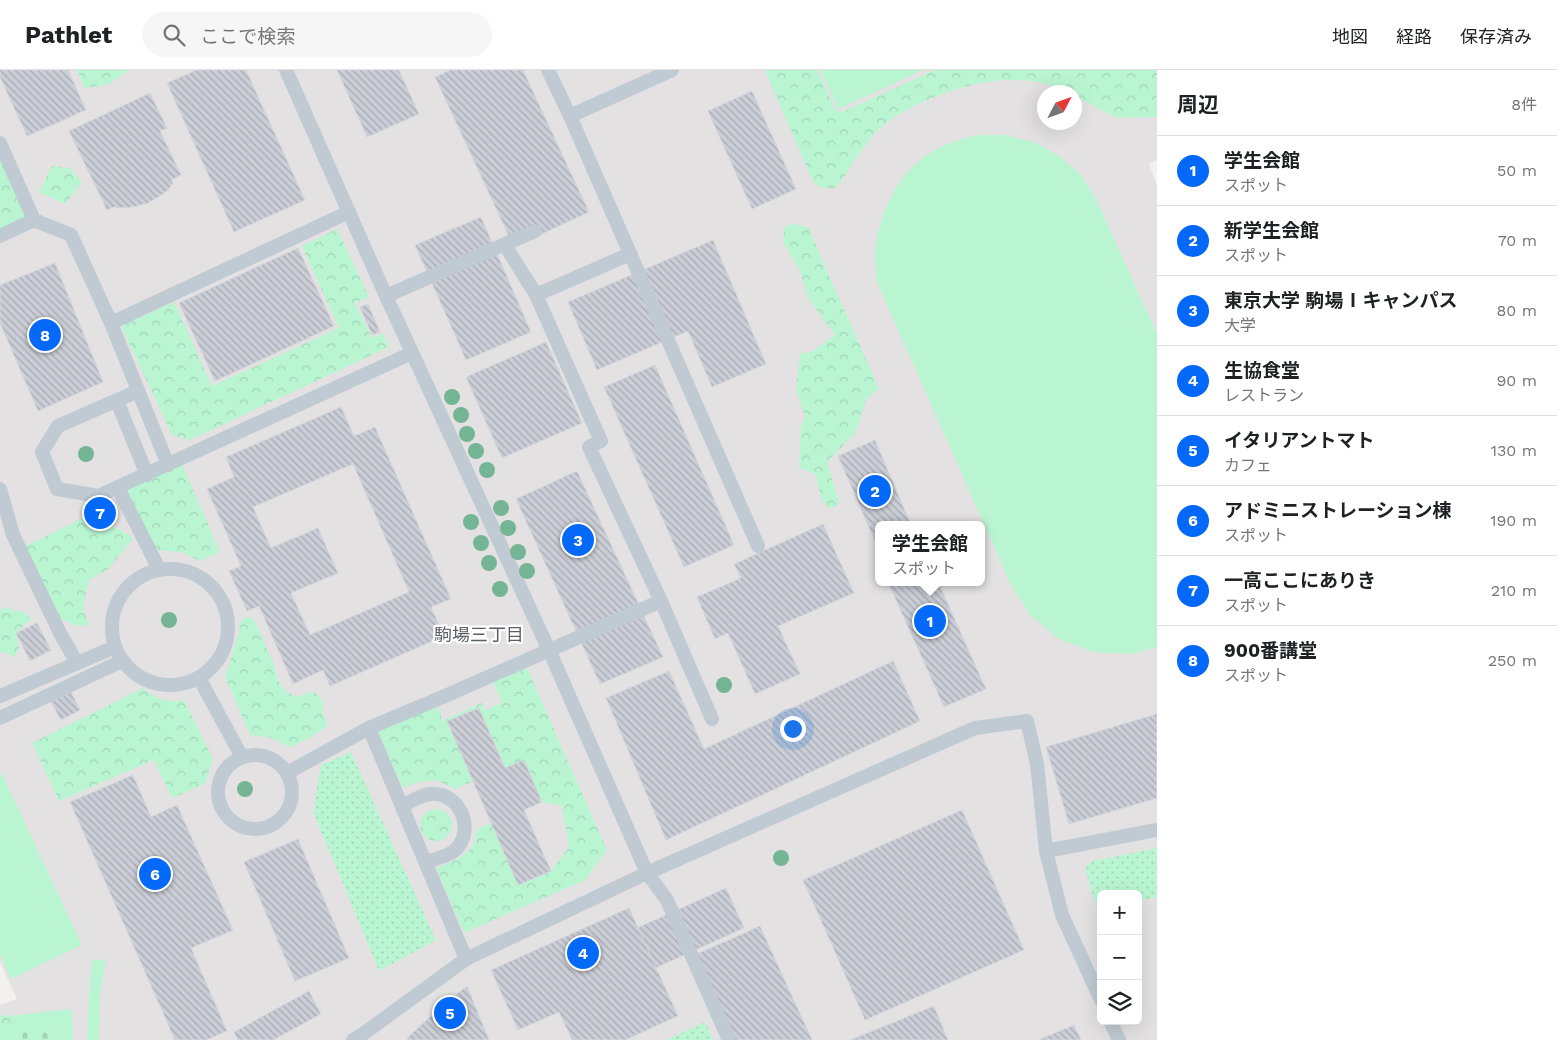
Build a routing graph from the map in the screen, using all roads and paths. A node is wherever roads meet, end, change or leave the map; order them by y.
1 (286, 70) edge
2 (548, 70) edge
3 (672, 70) edge
4 (570, 116) junction
5 (0, 143) edge
6 (348, 212) junction
7 (34, 220) junction
8 (535, 231) dead end
9 (0, 236) edge
10 (505, 245) junction
11 (630, 254) junction
12 (536, 295) junction
13 (386, 296) junction
14 (111, 323) junction
15 (412, 353) junction
16 (138, 391) junction
17 (118, 401) junction
18 (168, 465) junction
19 (146, 475) junction
20 (118, 488) junction
21 (0, 489) edge
22 (758, 546) dead end
23 (159, 569) junction
24 (661, 601) junction
25 (115, 647) junction
26 (549, 650) junction
27 (122, 661) junction
28 (77, 663) junction
29 (199, 678) junction
30 (0, 696) edge
31 (0, 718) edge
32 (712, 719) dead end
33 (369, 728) junction
34 (242, 757) junction
35 (287, 773) junction
36 (402, 806) junction
37 (1157, 830) edge
38 (1046, 851) junction
39 (426, 862) junction
40 (647, 873) junction
41 (466, 959) junction
42 (1097, 991) edge
43 (1112, 1025) edge
44 (361, 1038) edge
45 (729, 1040) edge
46 (1119, 1040) edge

1 - 6 lane
2 - 4 lane
3 - 4 lane
4 - 11 lane
5 - 7 lane
6 - 13 lane
6 - 14 lane
7 - 9 lane
7 - 14 lane
8 - 10 lane
10 - 12 lane
10 - 13 lane
11 - 12 lane
11 - 22 lane
12 - 24 lane
13 - 15 lane
14 - 16 lane
15 - 18 lane
15 - 26 lane
16 - 17 lane
16 - 18 lane
17 - 19 lane
17 - 20 lane
18 - 19 lane
19 - 20 lane
20 - 23 lane
21 - 28 lane
23 - 25 lane
23 - 29 lane
24 - 26 lane
24 - 32 lane
25 - 27 lane
25 - 28 lane
26 - 33 lane
26 - 40 lane
27 - 29 lane
27 - 31 lane
28 - 30 lane
29 - 34 lane
33 - 35 lane
33 - 36 lane
34 - 35 lane
34 - 35 lane
36 - 39 lane
36 - 39 lane
37 - 38 lane
38 - 40 lane
38 - 42 lane
39 - 41 lane
40 - 41 lane
40 - 45 lane
41 - 44 lane
43 - 46 lane

